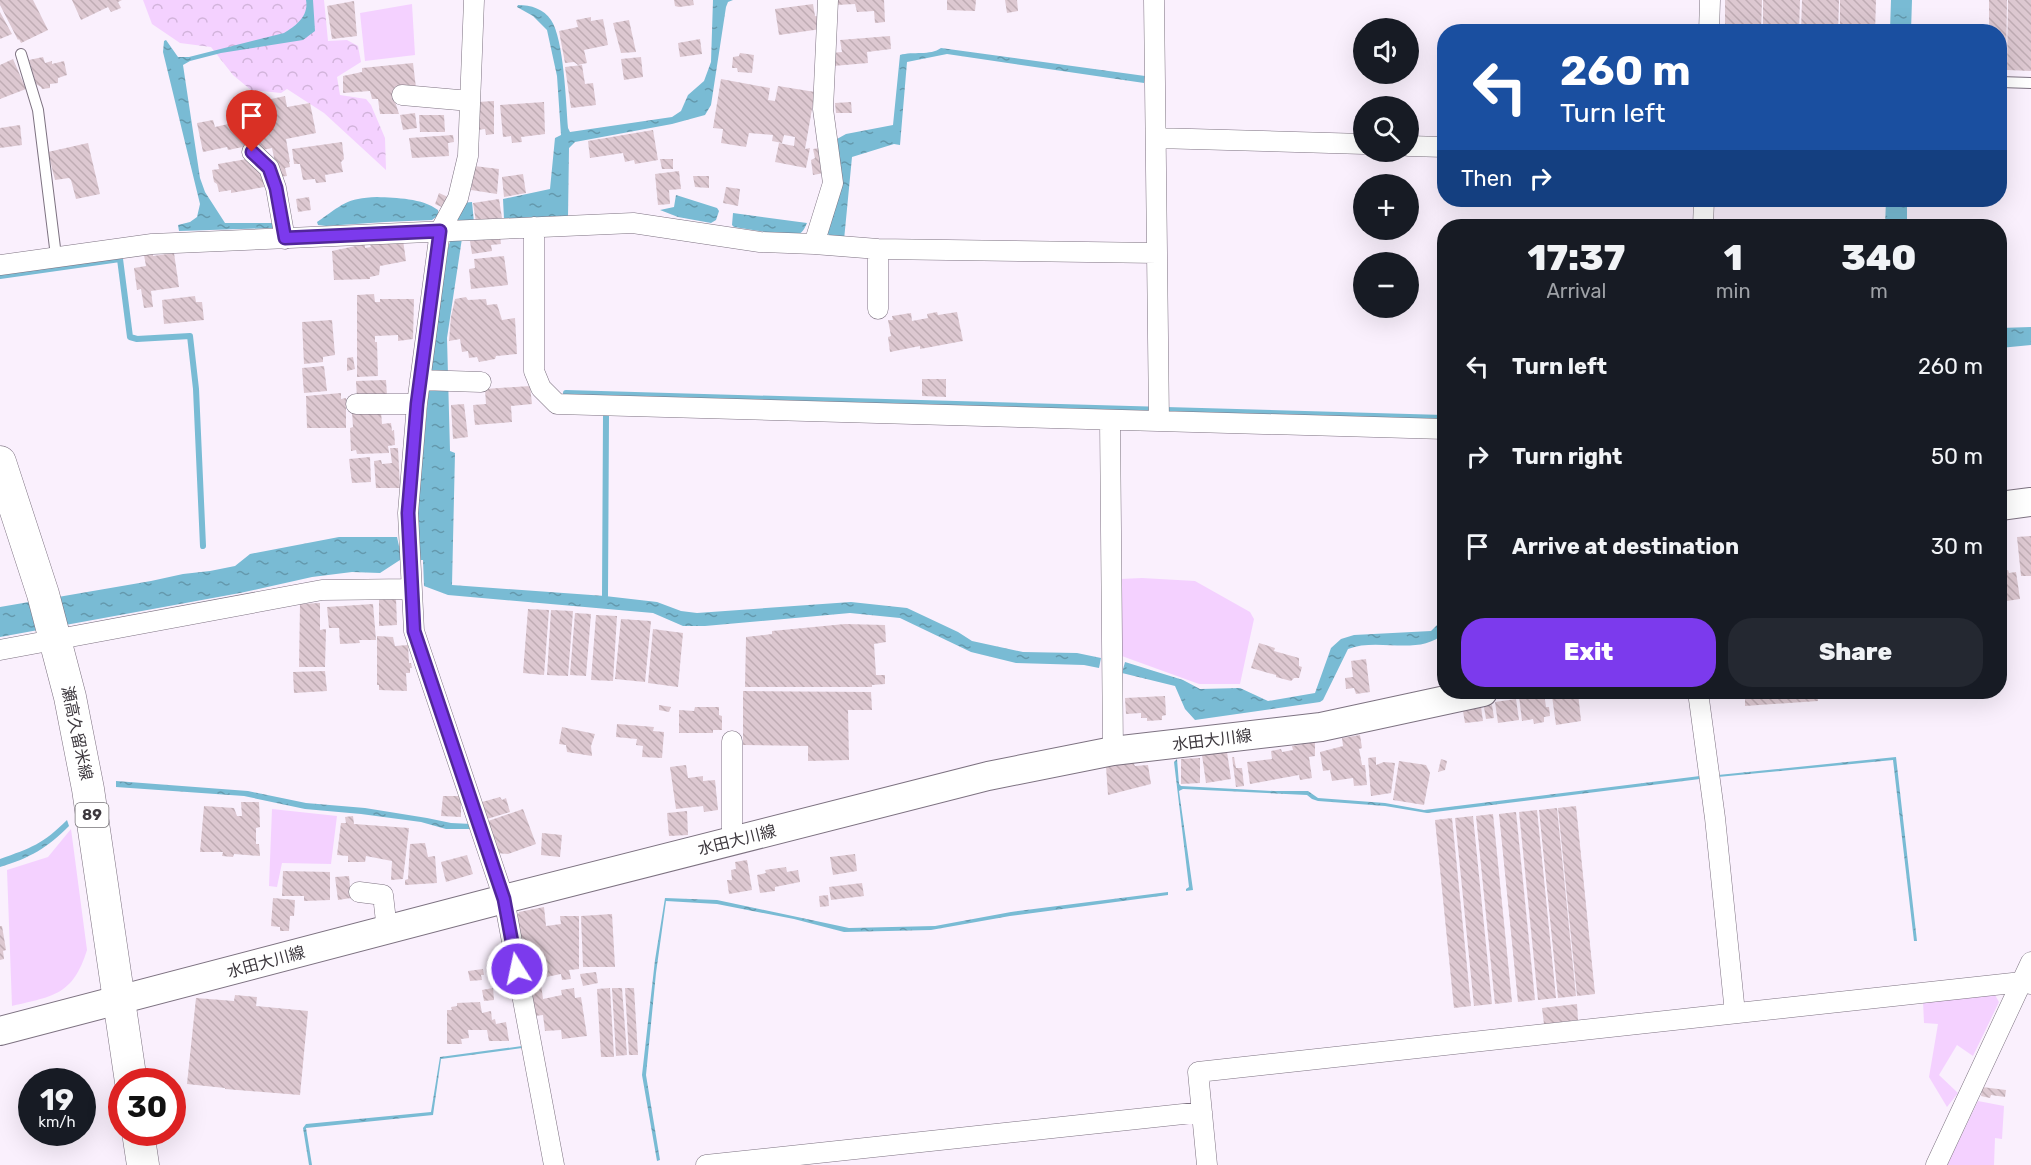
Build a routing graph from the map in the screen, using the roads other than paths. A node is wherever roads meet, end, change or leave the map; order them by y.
1 (474, 0) edge
2 (828, 0) edge
3 (1154, 0) edge
4 (1710, 0) edge
5 (1709, 24) edge
6 (21, 54) dead end
7 (2007, 82) edge
8 (2031, 83) edge
9 (402, 95) dead end
10 (470, 101) junction
11 (1156, 138) junction
12 (1353, 144) edge
13 (1419, 146) edge
14 (1437, 147) edge
15 (252, 152) dead end
16 (534, 227) junction
17 (440, 231) junction
18 (285, 238) junction
19 (814, 244) junction
20 (878, 249) junction
21 (1157, 253) junction
22 (56, 256) junction
23 (0, 266) edge
24 (878, 309) dead end
25 (424, 380) junction
26 (481, 382) dead end
27 (356, 404) dead end
28 (417, 404) junction
29 (1110, 420) junction
30 (1159, 421) junction
31 (1437, 429) edge
32 (0, 462) edge
33 (6, 496) edge
34 (2031, 502) edge
35 (2007, 505) edge
36 (411, 589) junction
37 (55, 637) junction
38 (0, 650) edge
39 (1451, 699) edge
40 (1699, 699) edge
41 (732, 741) dead end
42 (1113, 751) junction
43 (732, 841) junction
44 (359, 892) dead end
45 (504, 899) junction
46 (387, 930) junction
47 (2031, 962) edge
48 (2026, 983) edge
49 (119, 999) junction
50 (1735, 1013) junction
51 (0, 1031) edge
52 (129, 1068) edge
53 (1202, 1112) junction
54 (140, 1146) edge
55 (143, 1165) edge
56 (554, 1165) edge
57 (706, 1165) edge
58 (1207, 1165) edge
59 (1935, 1165) edge

1 - 10 street
2 - 19 street
3 - 11 street
4 - 5 street
6 - 22 lane
7 - 8 lane
9 - 10 street
10 - 17 street
11 - 12 street
11 - 21 street
13 - 14 street
15 - 18 street
16 - 17 street
16 - 19 street
16 - 29 street
17 - 18 street
17 - 25 street
18 - 22 street
19 - 20 street
20 - 21 street
20 - 24 street
21 - 30 street
22 - 23 street
25 - 26 street
25 - 28 street
27 - 28 street
28 - 36 street
29 - 30 street
29 - 42 street
30 - 31 street
32 - 33 main road, 瀬高久留米線 / 89
33 - 37 main road, 瀬高久留米線 / 89
34 - 35 main road
36 - 37 street
36 - 45 street
37 - 38 street
37 - 49 main road, 瀬高久留米線 / 89
39 - 42 main road, 水田大川線
40 - 50 street
41 - 43 street
42 - 43 main road, 水田大川線
43 - 45 main road, 水田大川線
44 - 46 street
45 - 46 main road, 水田大川線
45 - 56 street
46 - 49 main road, 水田大川線
47 - 48 street
48 - 50 street
48 - 59 street
49 - 51 main road, 水田大川線
49 - 52 main road, 瀬高久留米線 / 89
50 - 53 street
53 - 57 street
53 - 58 street
54 - 55 main road

